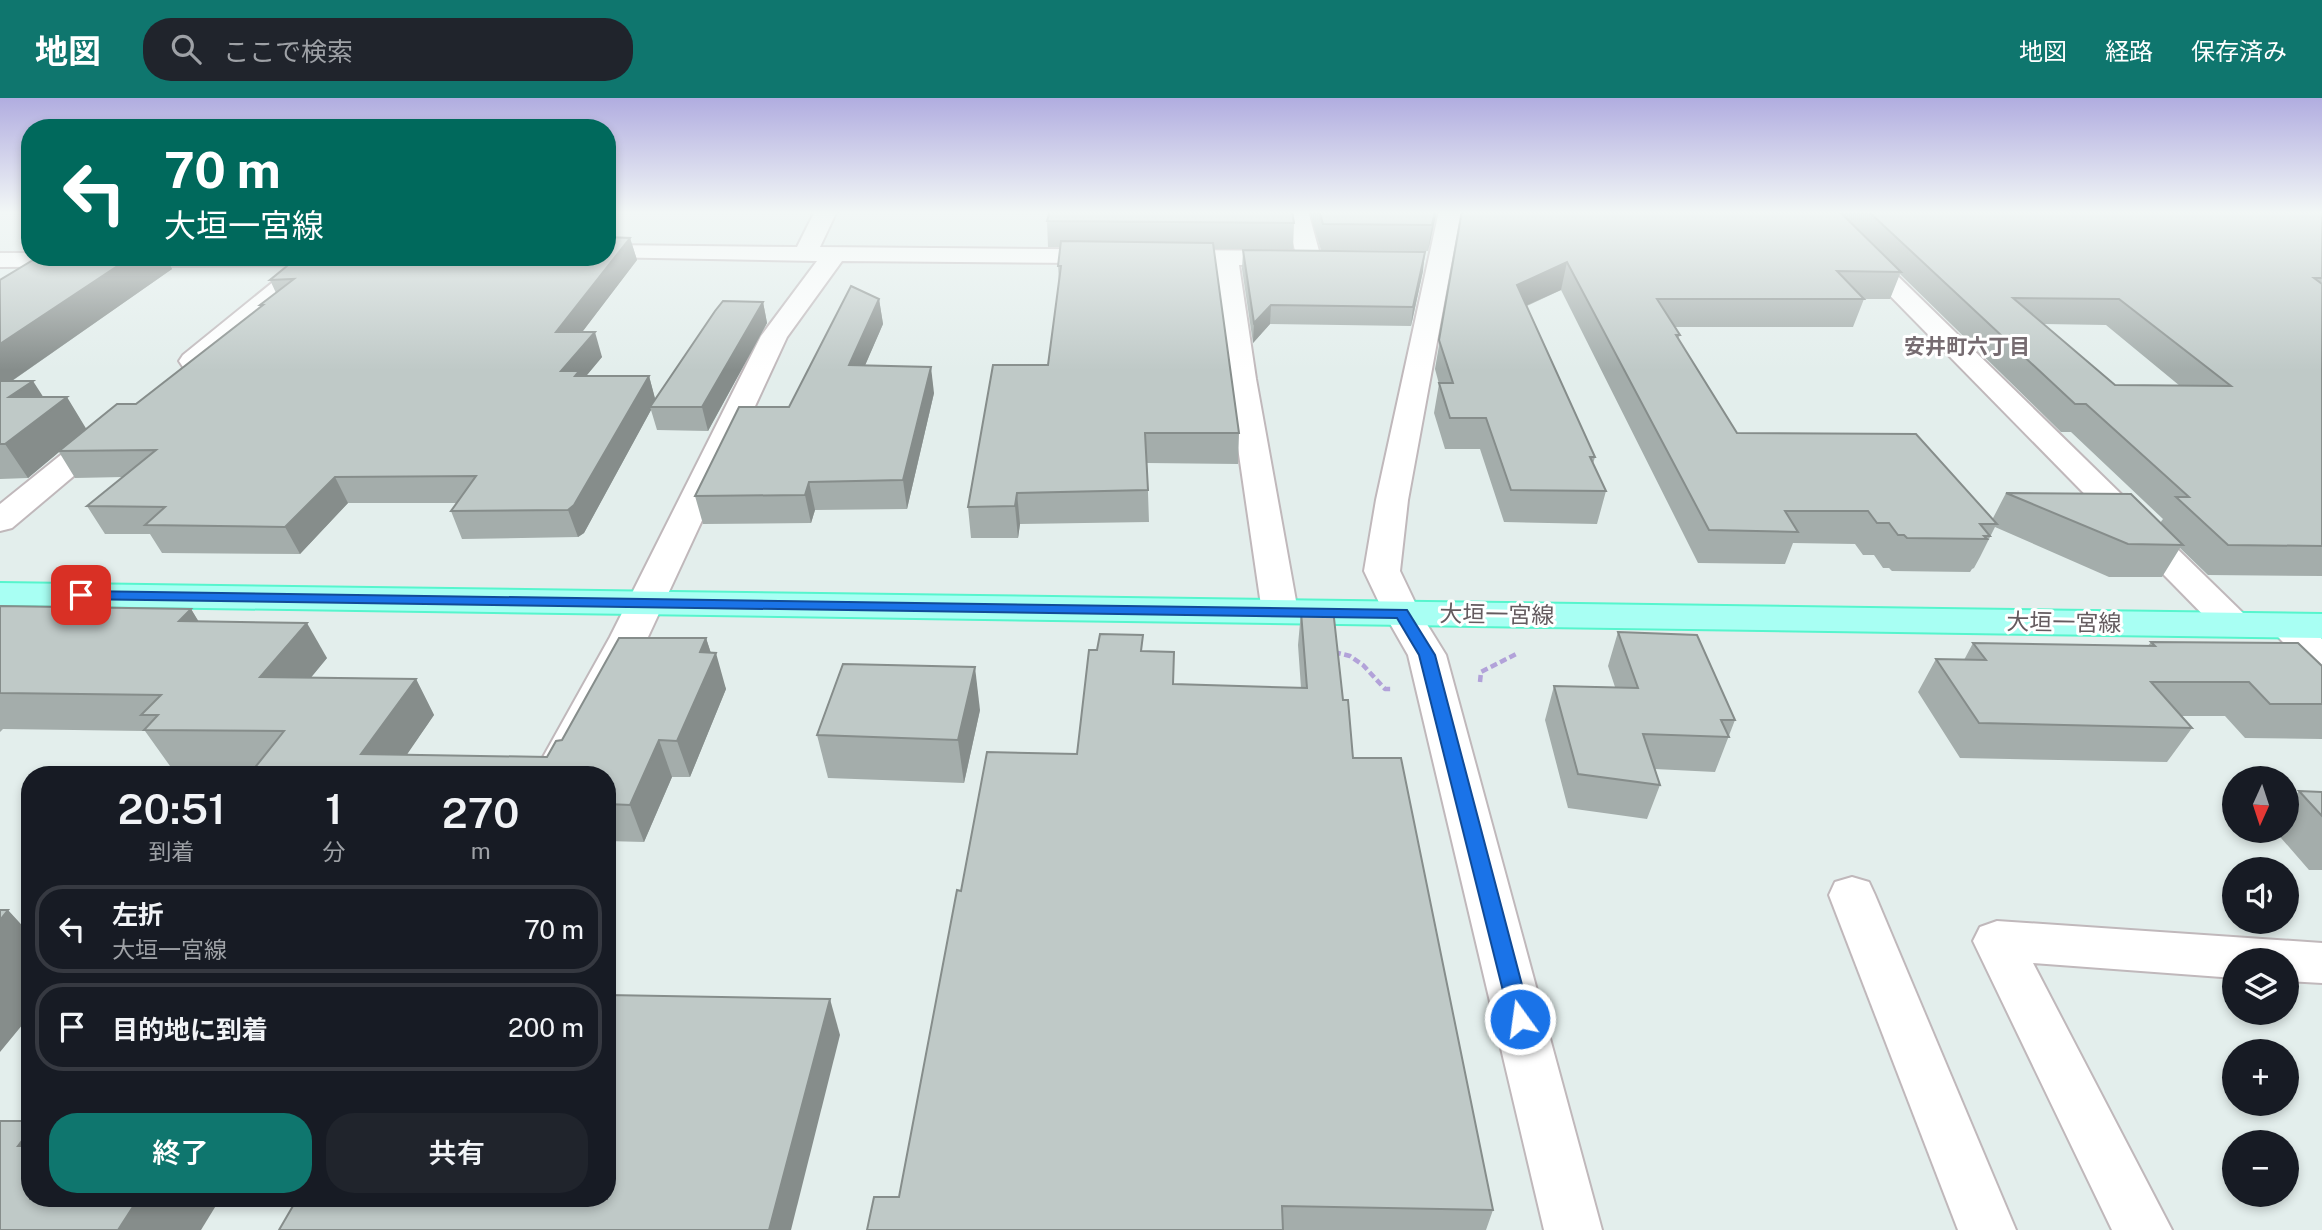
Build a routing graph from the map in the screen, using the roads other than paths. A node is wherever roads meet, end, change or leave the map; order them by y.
1 (814, 264) edge
2 (1227, 264) edge
3 (1427, 264) edge
4 (1871, 264) edge
5 (65, 266) edge
6 (308, 266) edge
7 (43, 280) edge
8 (169, 381) edge
9 (127, 416) edge
10 (0, 521) edge
11 (0, 594) edge
12 (645, 604) junction
13 (1280, 611) junction
14 (1402, 613) junction
15 (2233, 624) junction
16 (2304, 625) edge
17 (2322, 660) edge
18 (559, 766) edge
19 (1852, 895) dead end
20 (2222, 957) edge
21 (2299, 962) edge
22 (2322, 963) edge
23 (1573, 1230) edge
24 (1987, 1230) edge
25 (2143, 1230) edge

1 - 12 street
2 - 13 street
3 - 14 street
4 - 15 street
5 - 7 street
6 - 8 street
9 - 10 street
11 - 12 main road, 大垣一宮線
12 - 13 main road, 大垣一宮線
12 - 18 street
13 - 14 main road, 大垣一宮線
14 - 15 main road, 大垣一宮線
14 - 23 street
15 - 16 main road, 大垣一宮線
16 - 17 street
19 - 24 street
20 - 25 street
21 - 22 street

